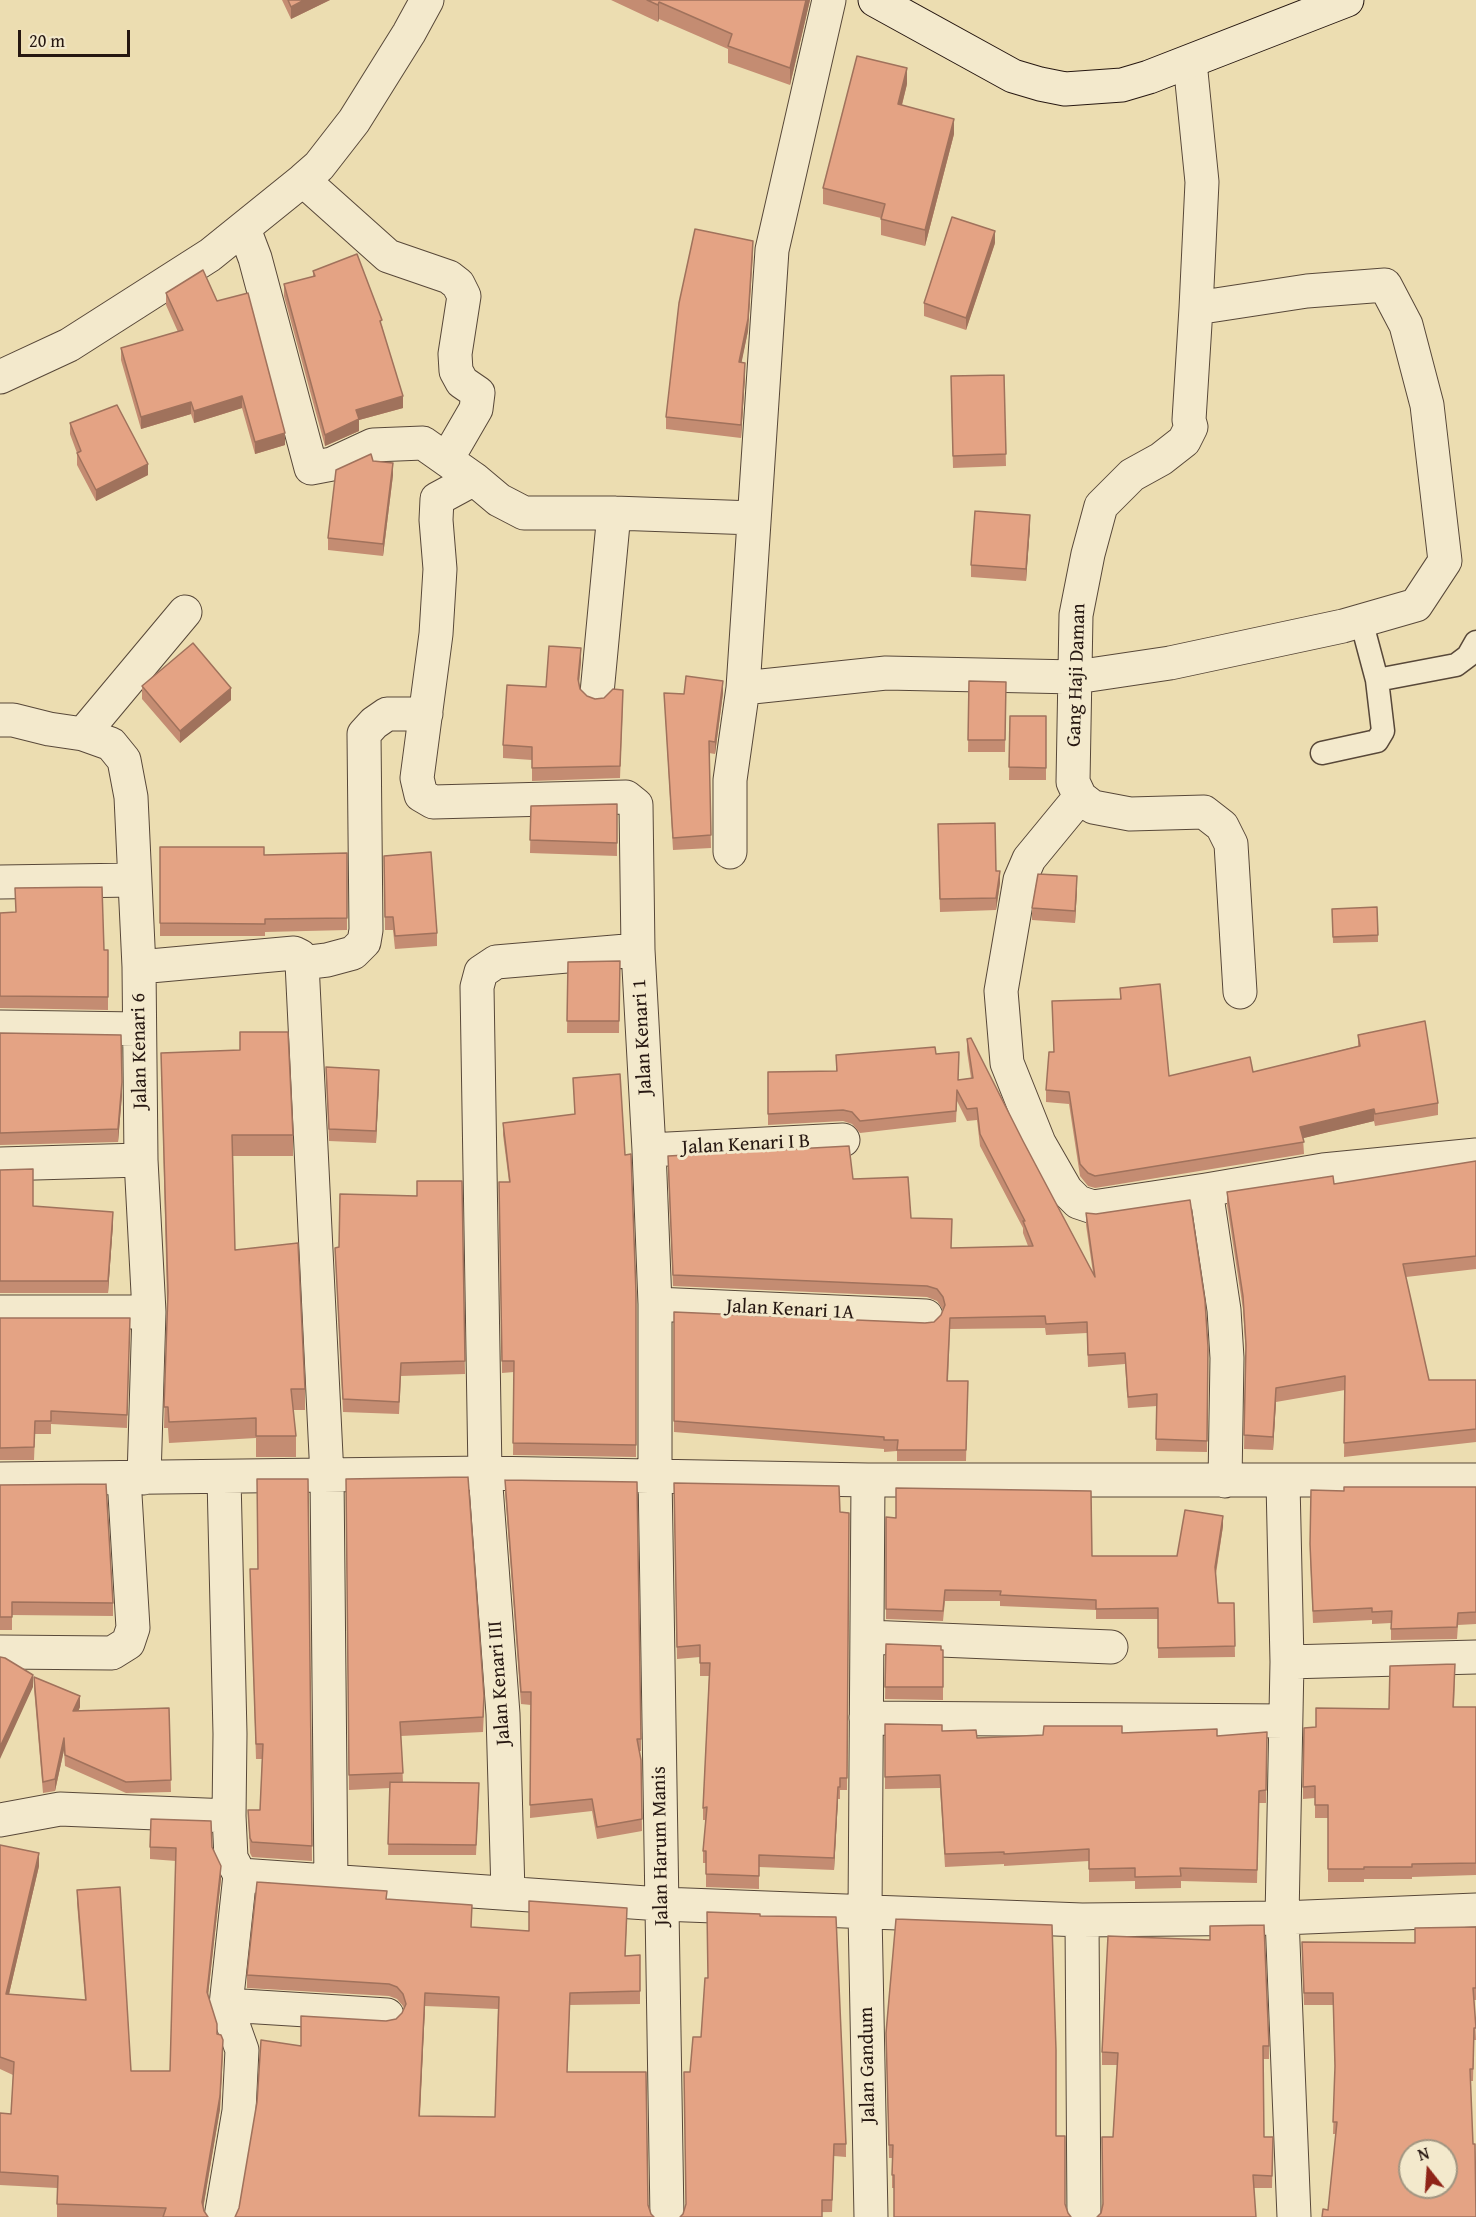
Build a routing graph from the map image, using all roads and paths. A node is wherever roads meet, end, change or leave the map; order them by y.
1 (427, 0) edge
2 (829, 0) edge
3 (1347, 0) edge
4 (895, 4) edge
5 (1190, 62) junction
6 (303, 180) junction
7 (244, 229) junction
8 (1196, 308) junction
9 (0, 377) edge
10 (447, 459) junction
11 (474, 479) junction
12 (614, 513) junction
13 (754, 518) junction
14 (185, 612) dead end
15 (1361, 620) junction
16 (1476, 642) edge
17 (1076, 677) junction
18 (1377, 680) junction
19 (743, 688) junction
20 (597, 693) dead end
21 (426, 714) junction
22 (0, 720) edge
23 (82, 734) junction
24 (1322, 753) dead end
25 (1080, 797) junction
26 (730, 852) dead end
27 (134, 880) junction
28 (0, 882) edge
29 (638, 950) junction
30 (302, 963) junction
31 (139, 967) junction
32 (1240, 992) dead end
33 (0, 1027) edge
34 (139, 1029) junction
35 (843, 1140) dead end
36 (650, 1150) junction
37 (1476, 1155) edge
38 (141, 1160) junction
39 (0, 1164) edge
40 (1206, 1190) junction
41 (655, 1304) junction
42 (0, 1312) edge
43 (149, 1312) junction
44 (926, 1316) dead end
45 (485, 1473) junction
46 (655, 1475) junction
47 (327, 1476) junction
48 (134, 1478) junction
49 (224, 1478) junction
50 (0, 1479) edge
51 (868, 1480) junction
52 (1476, 1480) edge
53 (1225, 1481) junction
54 (1283, 1482) junction
55 (867, 1637) junction
56 (1111, 1647) dead end
57 (0, 1652) edge
58 (1476, 1657) edge
59 (1287, 1662) junction
60 (867, 1718) junction
61 (1285, 1721) junction
62 (229, 1816) junction
63 (0, 1820) edge
64 (240, 1875) junction
65 (331, 1882) junction
66 (508, 1893) junction
67 (661, 1904) junction
68 (1476, 1910) edge
69 (865, 1913) junction
70 (1282, 1918) junction
71 (1082, 1920) junction
72 (226, 2005) junction
73 (387, 2015) dead end
74 (221, 2217) edge
75 (667, 2217) edge
76 (871, 2217) edge
77 (1084, 2217) edge
78 (1294, 2217) edge

1 - 6 street
2 - 13 street
3 - 5 street
4 - 5 street
5 - 8 street, Gang Haji Daman
6 - 7 street
6 - 10 street
7 - 9 street
7 - 10 street
8 - 15 street
8 - 17 street, Gang Haji Daman
10 - 11 street
11 - 12 street
11 - 21 street
12 - 13 street
12 - 20 street
13 - 19 street
14 - 23 street
15 - 17 street
15 - 18 lane
16 - 18 lane
17 - 19 street
17 - 25 street, Gang Haji Daman
18 - 24 lane
19 - 26 street
21 - 29 street, Jalan Kenari 1
21 - 30 street
22 - 23 street, Jalan Kenari 6
23 - 27 street, Jalan Kenari 6
25 - 32 street
25 - 40 street
27 - 28 street
27 - 31 street, Jalan Kenari 6
29 - 36 street, Jalan Kenari 1
29 - 45 street, Jalan Kenari III
30 - 31 street
30 - 47 street
31 - 34 street, Jalan Kenari 6
33 - 34 street
34 - 38 street, Jalan Kenari 6
35 - 36 street, Jalan Kenari I B
36 - 41 street, Jalan Kenari 1
37 - 40 street
38 - 39 street
38 - 43 street, Jalan Kenari 6
40 - 53 street
41 - 44 street, Jalan Kenari 1A
41 - 46 street, Jalan Kenari 1
42 - 43 street
43 - 48 street, Jalan Kenari 6
45 - 46 street
45 - 47 street
45 - 66 street, Jalan Kenari III
46 - 51 street
46 - 67 street, Jalan Harum Manis
47 - 49 street
47 - 65 street
48 - 49 street
48 - 50 street
48 - 57 street, Jalan Kenari 6
49 - 62 street
51 - 53 street
51 - 55 street, Jalan Gandum
52 - 54 street
53 - 54 street
54 - 59 street
55 - 56 street
55 - 60 street, Jalan Gandum
58 - 59 street
59 - 61 street
60 - 61 street
60 - 69 street, Jalan Gandum
61 - 70 street
62 - 63 street
62 - 64 street
64 - 65 street
64 - 72 street
65 - 66 street
66 - 67 street
67 - 69 street
67 - 75 street, Jalan Harum Manis
68 - 70 street
69 - 71 street
69 - 76 street, Jalan Gandum
70 - 71 street
70 - 78 street
71 - 77 street
72 - 73 street
72 - 74 street

